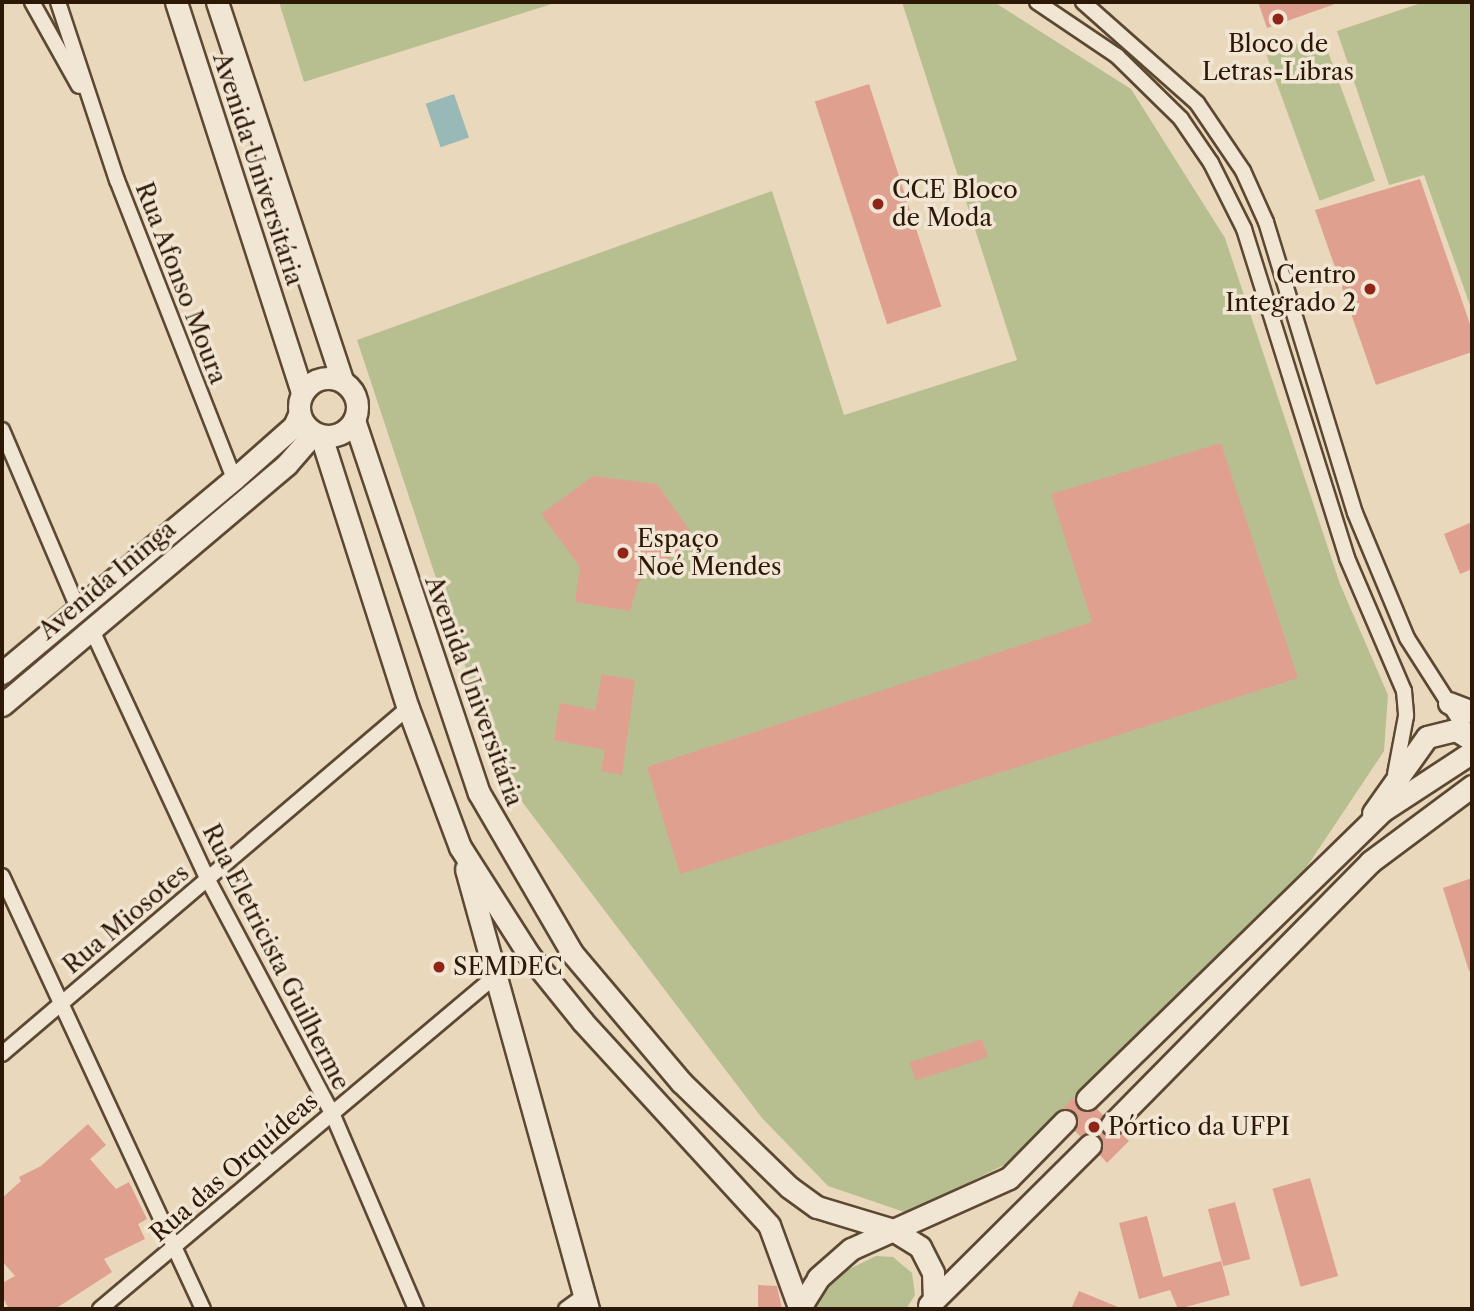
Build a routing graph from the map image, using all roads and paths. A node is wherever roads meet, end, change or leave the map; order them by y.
1 (32, 2) edge
2 (58, 2) edge
3 (176, 2) edge
4 (216, 2) edge
5 (1037, 2) edge
6 (1083, 2) edge
7 (90, 101) junction
8 (342, 381) junction
9 (302, 392) junction
10 (299, 415) junction
11 (354, 420) junction
12 (2, 430) edge
13 (318, 435) junction
14 (241, 487) junction
15 (77, 606) junction
16 (91, 628) junction
17 (2, 673) edge
18 (1449, 703) junction
19 (2, 705) edge
20 (408, 708) junction
21 (1472, 712) edge
22 (1472, 743) edge
23 (1392, 781) junction
24 (1472, 786) edge
25 (479, 793) junction
26 (445, 807) junction
27 (1362, 830) junction
28 (460, 847) junction
29 (2, 876) edge
30 (208, 880) junction
31 (494, 978) junction
32 (60, 1005) junction
33 (1136, 1052) junction
34 (2, 1054) edge
35 (1159, 1078) junction
36 (681, 1082) junction
37 (1087, 1099) dead end
38 (657, 1102) junction
39 (331, 1113) junction
40 (1065, 1121) dead end
41 (1112, 1124) dead end
42 (1090, 1145) dead end
43 (893, 1230) junction
44 (176, 1246) junction
45 (586, 1302) edge
46 (930, 1304) edge
47 (799, 1308) edge
48 (100, 1309) edge
49 (203, 1309) edge
50 (416, 1309) edge
51 (566, 1309) edge

1 - 7 street, Rua Afonso Moura
2 - 7 street, Rua Afonso Moura
3 - 9 main road, Avenida Universitária
4 - 8 main road, Avenida Universitária
5 - 23 street
6 - 18 street
7 - 14 street, Rua Afonso Moura
8 - 9 main road
8 - 11 main road
9 - 10 main road
10 - 13 main road
10 - 14 main road
11 - 13 main road
11 - 25 main road, Avenida Universitária
12 - 15 street
13 - 14 main road
13 - 20 main road
14 - 15 main road, Avenida Ininga
14 - 16 main road, Avenida Ininga
15 - 16 main road
15 - 17 main road, Avenida Ininga
16 - 19 main road, Avenida Ininga
16 - 30 street, Rua Eletricista Guilherme
18 - 21 main road
18 - 22 street
20 - 26 main road
20 - 30 street, Rua Miosotes
22 - 23 main road
22 - 27 main road
23 - 27 main road
24 - 35 main road
25 - 26 main road
25 - 36 main road, Avenida Universitária
26 - 28 main road
27 - 33 main road
28 - 31 main road
28 - 38 main road
29 - 32 street
30 - 32 street, Rua Miosotes
30 - 39 street, Rua Eletricista Guilherme
31 - 39 street, Rua das Orquídeas
31 - 45 main road
32 - 34 street, Rua Miosotes
32 - 44 street
33 - 35 main road
33 - 37 main road
35 - 41 main road
36 - 38 main road
36 - 43 main road, Avenida Universitária
38 - 47 main road
39 - 44 street, Rua das Orquídeas
39 - 50 street, Rua Eletricista Guilherme
40 - 43 main road
42 - 46 main road
43 - 46 main road
43 - 47 main road
44 - 48 street, Rua das Orquídeas
44 - 49 street
45 - 51 street

